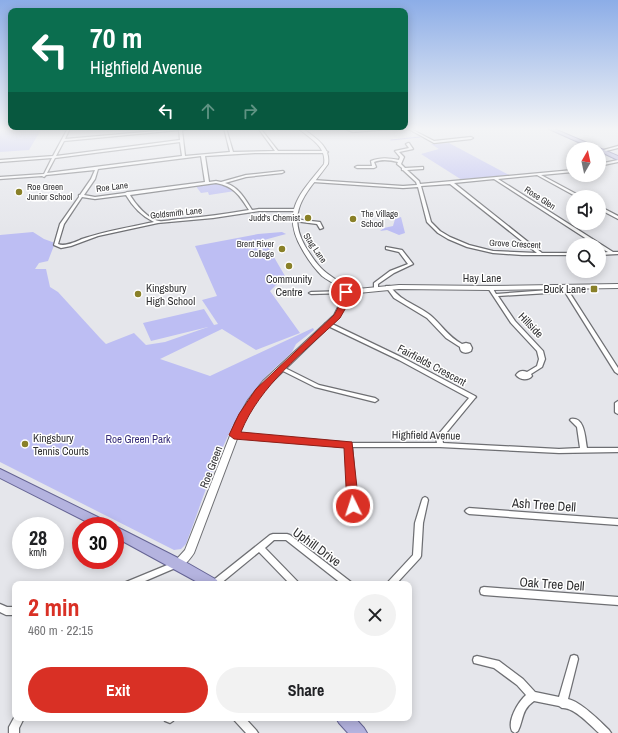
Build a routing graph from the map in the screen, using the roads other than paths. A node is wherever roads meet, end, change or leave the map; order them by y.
1 (51, 162) edge
2 (142, 162) edge
3 (203, 162) edge
4 (327, 162) edge
5 (373, 162) edge
6 (400, 162) edge
7 (357, 167) dead end
8 (96, 168) junction
9 (422, 168) dead end
10 (403, 169) junction
11 (282, 172) dead end
12 (566, 172) edge
13 (537, 174) junction
14 (44, 176) junction
15 (0, 178) edge
16 (494, 178) junction
17 (313, 181) junction
18 (207, 182) junction
19 (223, 182) junction
20 (450, 182) junction
21 (418, 186) junction
22 (567, 190) edge
23 (127, 193) junction
24 (80, 196) junction
25 (295, 210) junction
26 (252, 211) junction
27 (606, 211) edge
28 (618, 218) edge
29 (294, 220) junction
30 (158, 222) junction
31 (320, 228) dead end
32 (588, 238) edge
33 (387, 248) dead end
34 (606, 250) edge
35 (618, 253) edge
36 (541, 254) junction
37 (566, 254) edge
38 (606, 254) edge
39 (612, 254) junction
40 (618, 286) edge
41 (388, 287) junction
42 (376, 288) junction
43 (490, 288) junction
44 (565, 289) junction
45 (346, 292) junction
46 (311, 293) dead end
47 (495, 295) junction
48 (328, 324) junction
49 (462, 346) dead end
50 (281, 368) junction
51 (618, 372) edge
52 (527, 374) dead end
53 (375, 400) dead end
54 (618, 403) edge
55 (618, 412) edge
56 (573, 420) dead end
57 (234, 435) junction
58 (349, 445) junction
59 (440, 445) junction
60 (618, 450) edge
61 (584, 451) junction
62 (0, 473) edge
63 (425, 500) dead end
64 (353, 506) dead end
65 (469, 511) dead end
66 (88, 517) edge
67 (618, 522) edge
68 (124, 536) edge
69 (260, 548) junction
70 (178, 564) junction
71 (136, 581) edge
72 (208, 581) edge
73 (217, 581) edge
74 (292, 581) edge
75 (344, 581) edge
76 (394, 581) edge
77 (484, 591) dead end
78 (618, 601) edge
79 (0, 608) edge
80 (12, 610) edge
81 (574, 658) dead end
82 (477, 660) dead end
83 (533, 696) junction
84 (562, 703) junction
85 (17, 721) edge
86 (241, 721) edge
87 (347, 721) edge
88 (515, 728) dead end
89 (14, 733) edge
90 (253, 733) edge
91 (359, 733) edge
92 (606, 733) edge

1 - 14 street
2 - 8 street
3 - 18 street
4 - 17 street, Stag Lane
5 - 7 street
6 - 10 street
8 - 14 street
8 - 24 street
9 - 10 street
10 - 21 street
11 - 19 street, Roe Lane
12 - 13 street
13 - 16 street
13 - 22 street
14 - 15 street
16 - 20 street
16 - 32 street, Rose Glen
17 - 21 street
17 - 25 street, Stag Lane
18 - 19 street, Roe Lane
18 - 23 street, Roe Lane
19 - 26 street
20 - 21 street
20 - 36 street
21 - 36 street, Grove Crescent
23 - 24 street, Roe Lane
23 - 30 street
24 - 30 street, Goldsmith Lane
25 - 26 street, Goldsmith Lane
25 - 29 street, Stag Lane
26 - 30 street, Goldsmith Lane
27 - 28 street
29 - 31 street
29 - 45 street, Stag Lane
33 - 42 street
34 - 39 street, Rose Glen
35 - 39 street
36 - 37 street, Grove Crescent
38 - 39 street
40 - 44 street, Hay Lane
41 - 42 street, Hay Lane
41 - 43 street, Hay Lane
41 - 49 street
42 - 45 street, Hay Lane
43 - 44 street, Hay Lane
43 - 47 street, Hillside
44 - 47 street
44 - 51 street
45 - 46 street
45 - 48 street, Roe Green
47 - 52 street, Hillside
48 - 50 street, Roe Green
48 - 59 street, Fairfields Crescent
50 - 53 street
50 - 57 street, Roe Green
54 - 55 street
56 - 61 street
57 - 58 street, Highfield Avenue
57 - 70 street, Roe Green
58 - 59 street, Highfield Avenue
58 - 64 street
59 - 61 street, Highfield Avenue
60 - 61 street, Highfield Avenue
62 - 66 main road
63 - 76 street
65 - 67 street, Ash Tree Dell
68 - 70 main road
69 - 73 street, Uphill Drive
69 - 74 street
69 - 75 street, Uphill Drive
70 - 71 street
70 - 72 main road
77 - 78 street, Oak Tree Dell
79 - 80 street
81 - 84 street
82 - 83 street
83 - 84 street
83 - 88 street
84 - 92 street
85 - 89 street
86 - 90 street
87 - 91 main road

